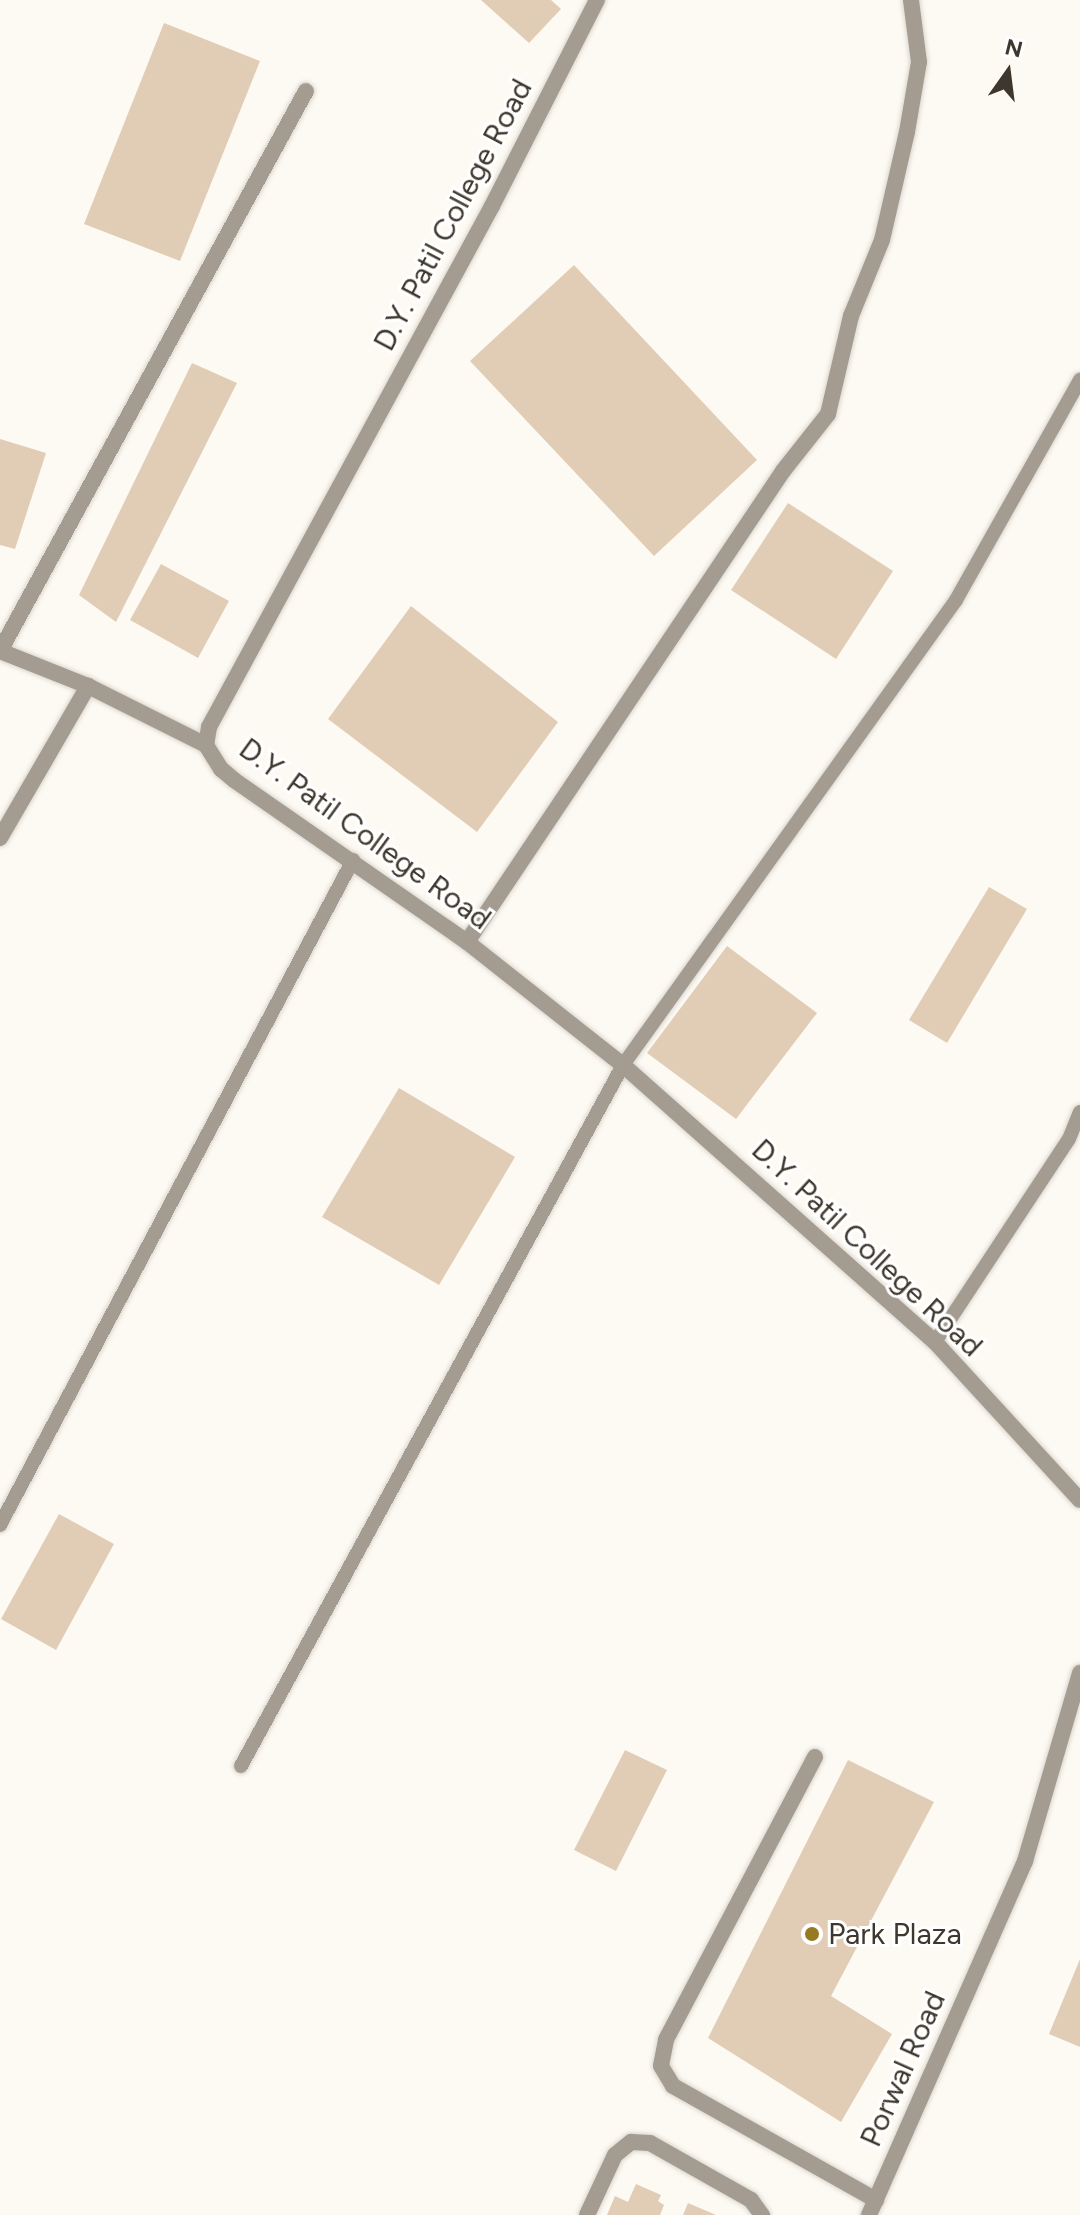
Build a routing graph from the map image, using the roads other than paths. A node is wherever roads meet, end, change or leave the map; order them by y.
1 (597, 0) edge
2 (911, 0) edge
3 (306, 91) dead end
4 (1080, 380) edge
5 (0, 651) edge
6 (88, 686) junction
7 (206, 745) junction
8 (0, 838) edge
9 (353, 860) junction
10 (467, 942) junction
11 (623, 1065) junction
12 (1080, 1112) edge
13 (935, 1342) junction
14 (1080, 1500) edge
15 (0, 1525) edge
16 (1080, 1673) edge
17 (815, 1757) dead end
18 (241, 1766) dead end
19 (872, 2207) edge
20 (587, 2215) edge
21 (762, 2215) edge

1 - 7 street, D.Y. Patil College Road
2 - 10 street
3 - 5 street
4 - 11 lane
5 - 6 street
6 - 7 street
6 - 8 street
7 - 9 street, D.Y. Patil College Road
9 - 10 street, D.Y. Patil College Road
9 - 15 lane
10 - 11 street, D.Y. Patil College Road
11 - 13 street, D.Y. Patil College Road
11 - 18 lane
12 - 13 lane
13 - 14 street, D.Y. Patil College Road
16 - 19 street, Porwal Road
17 - 19 street
20 - 21 street

